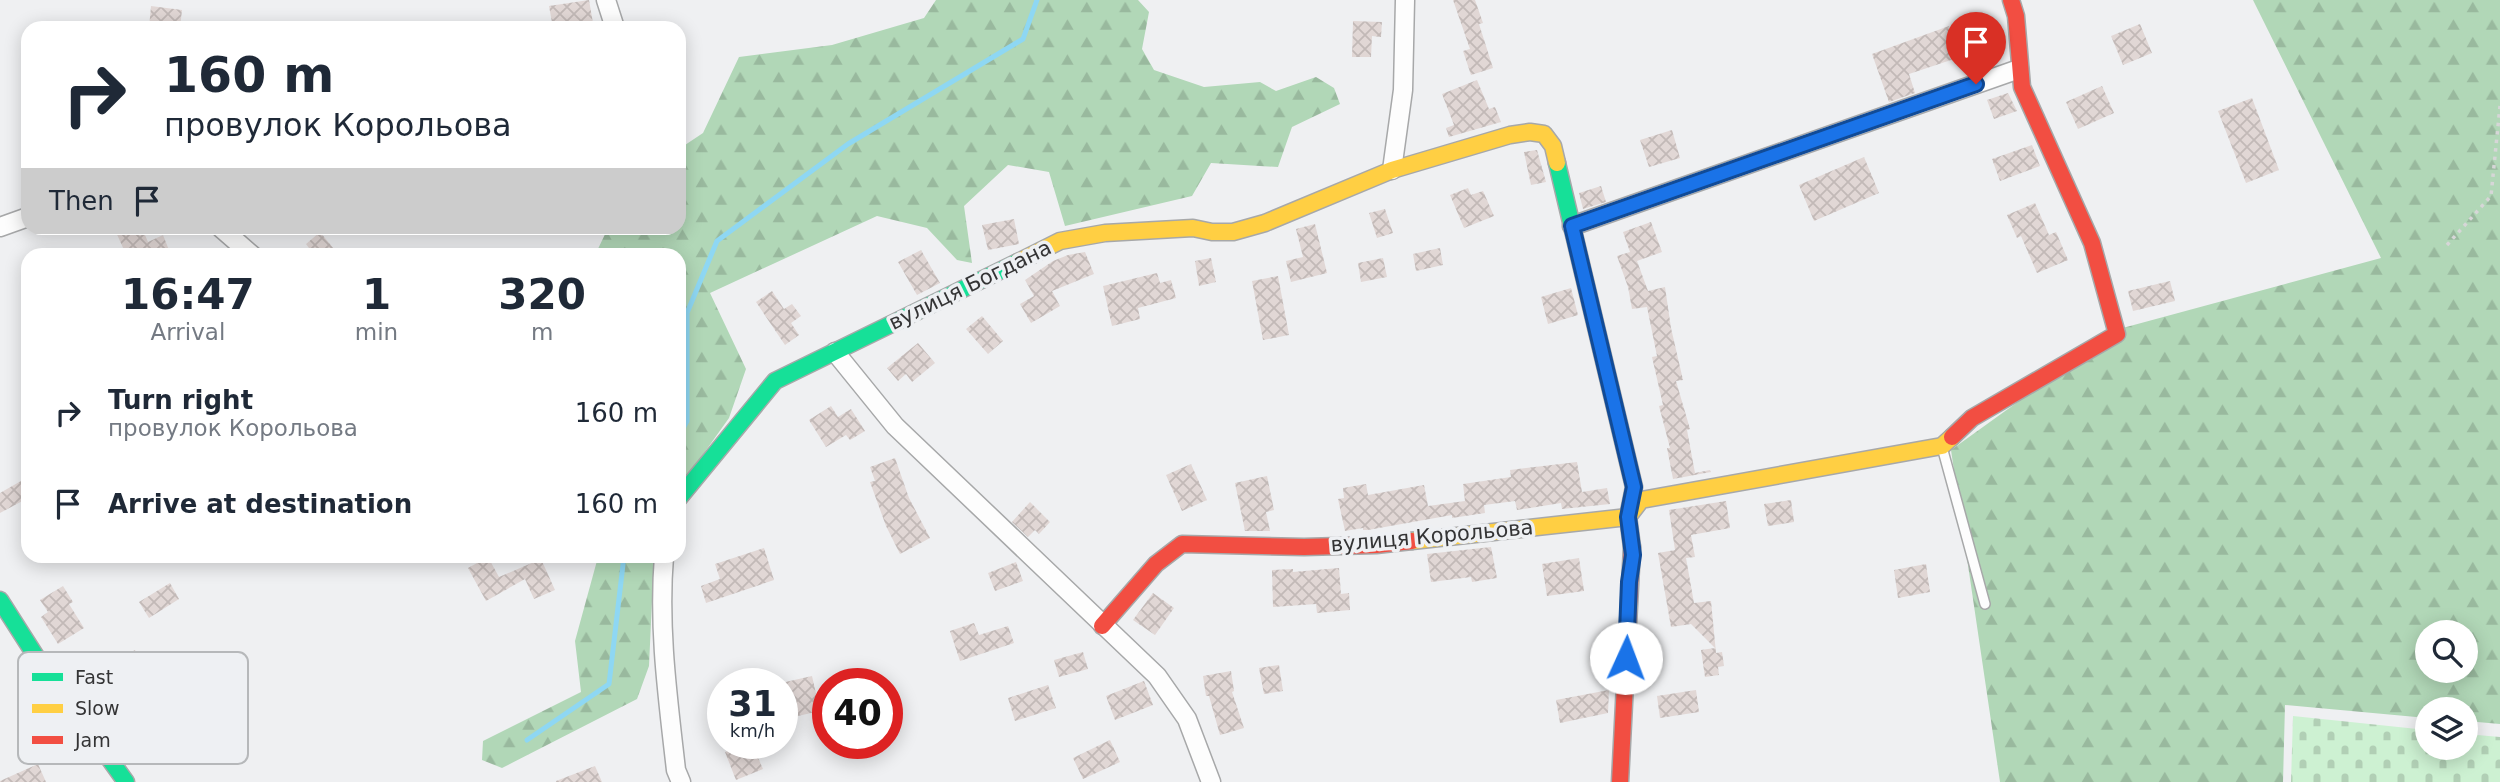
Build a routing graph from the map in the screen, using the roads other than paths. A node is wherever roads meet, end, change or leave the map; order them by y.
1 (606, 0) edge
2 (1405, 0) edge
3 (2011, 0) edge
4 (613, 21) edge
5 (2019, 69) junction
6 (1392, 170) junction
7 (21, 220) edge
8 (1572, 226) junction
9 (0, 227) edge
10 (229, 235) edge
11 (244, 248) edge
12 (835, 352) junction
13 (1942, 446) junction
14 (686, 489) edge
15 (1628, 517) junction
16 (664, 563) edge
17 (0, 600) edge
18 (1984, 604) dead end
19 (1102, 626) junction
20 (33, 652) edge
21 (112, 764) edge
22 (678, 776) edge
23 (125, 782) edge
24 (1211, 782) edge
25 (1620, 782) edge

1 - 4 street
2 - 6 street
3 - 5 street
5 - 8 street
5 - 13 street
6 - 8 street, вулиця Богдана
6 - 12 street, вулиця Богдана
7 - 9 street
8 - 15 street
10 - 11 street
12 - 14 street, вулиця Богдана
12 - 19 street
13 - 15 street
13 - 18 lane
15 - 19 street, вулиця Корольова
15 - 25 street
16 - 22 street
17 - 20 street
19 - 24 street
21 - 23 street

